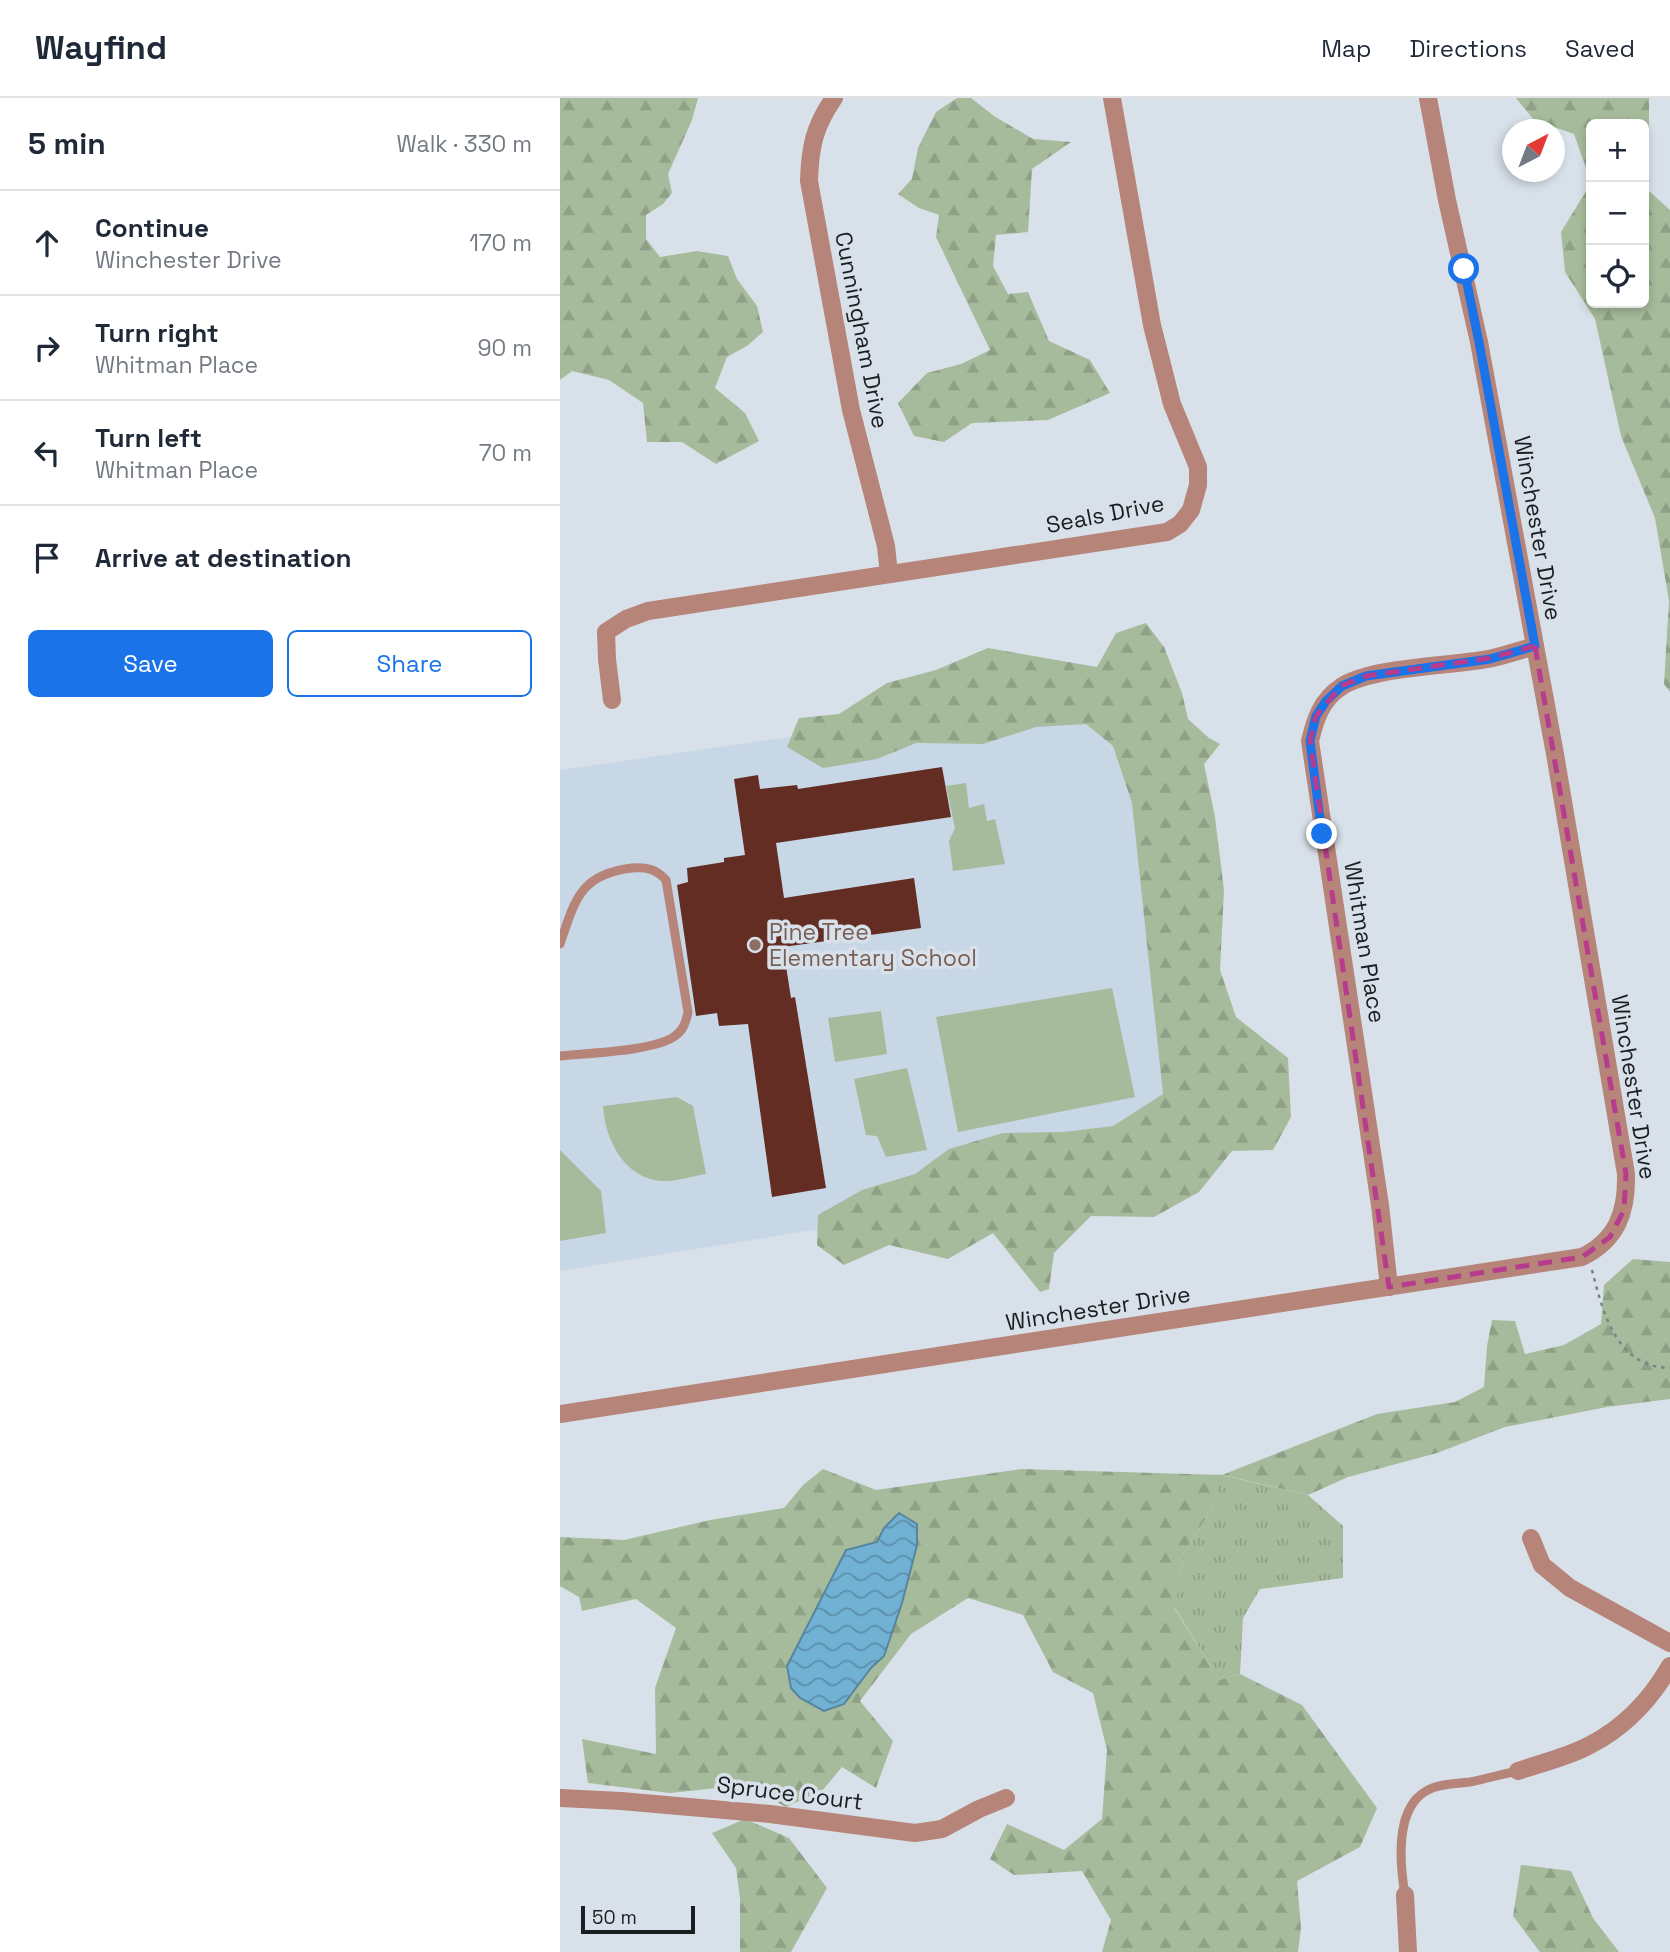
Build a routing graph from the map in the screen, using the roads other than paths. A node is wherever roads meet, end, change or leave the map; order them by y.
1 (834, 98) edge
2 (1112, 98) edge
3 (1429, 98) edge
4 (889, 574) junction
5 (1535, 646) junction
6 (612, 700) dead end
7 (560, 944) edge
8 (560, 1056) edge
9 (1389, 1287) junction
10 (560, 1414) edge
11 (1531, 1538) dead end
12 (1670, 1643) edge
13 (1670, 1666) edge
14 (1518, 1771) joint
15 (560, 1798) edge
16 (1006, 1798) dead end
17 (1405, 1895) joint
18 (1408, 1952) edge

1 - 4 street, Cunningham Drive
2 - 4 street, Seals Drive
3 - 5 street, Winchester Drive
4 - 6 street, Seals Drive
5 - 9 street, Whitman Place
5 - 9 street, Winchester Drive
7 - 8 lane
9 - 10 street, Winchester Drive
11 - 12 street
13 - 14 street
14 - 17 lane
15 - 16 street, Spruce Court
17 - 18 street

